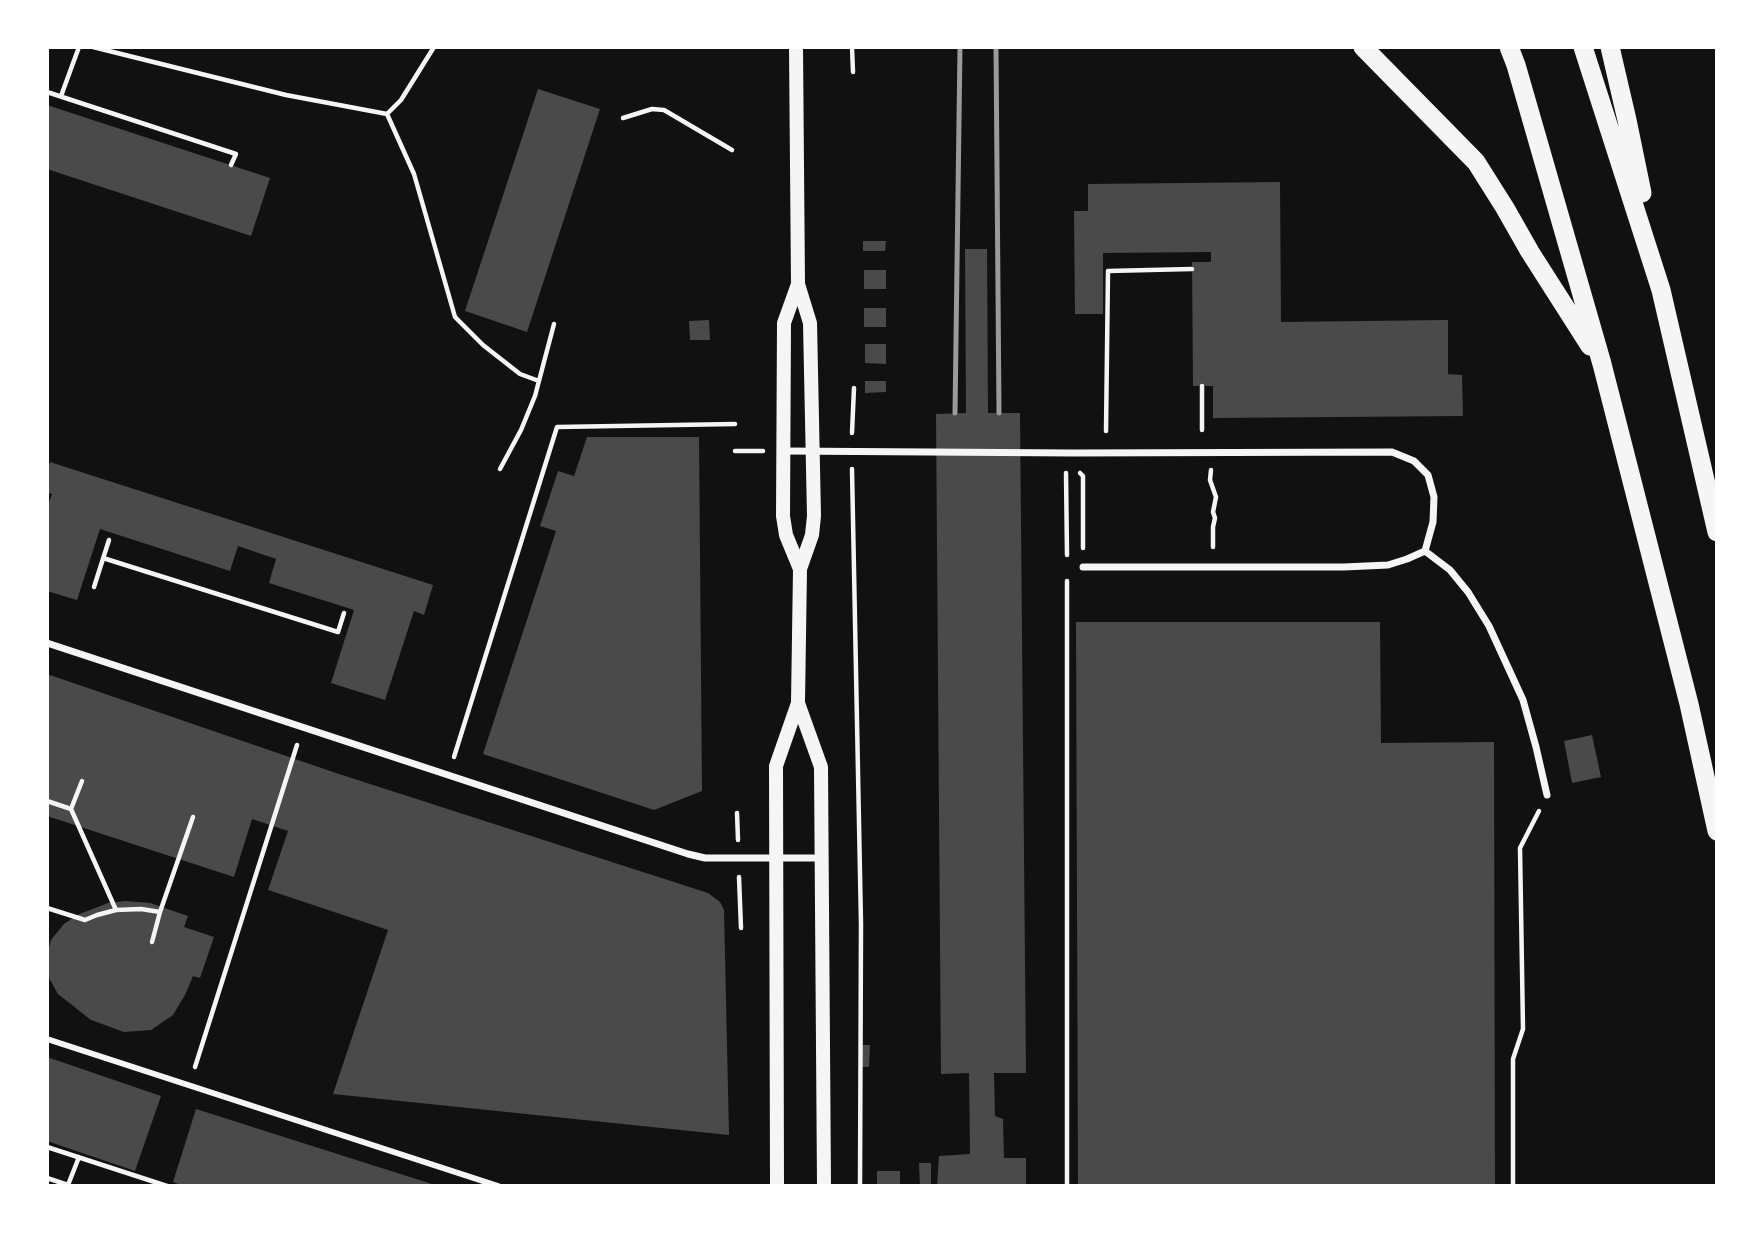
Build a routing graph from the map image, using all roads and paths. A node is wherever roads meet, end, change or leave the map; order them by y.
1 (79, 47) edge
2 (93, 47) edge
3 (434, 47) edge
4 (796, 47) edge
5 (852, 47) edge
6 (1363, 47) edge
7 (1509, 47) edge
8 (1583, 47) edge
9 (1610, 47) edge
10 (853, 72) dead end
11 (47, 92) edge
12 (61, 96) junction
13 (387, 114) junction
14 (623, 118) dead end
15 (732, 150) dead end
16 (231, 165) dead end
17 (1192, 270) dead end
18 (798, 284) junction
19 (1661, 290) junction
20 (554, 324) dead end
21 (1602, 364) junction
22 (540, 380) junction
23 (1202, 386) dead end
24 (853, 388) dead end
25 (735, 424) dead end
26 (852, 429) dead end
27 (1202, 430) dead end
28 (1106, 431) dead end
29 (784, 451) junction
30 (811, 451) junction
31 (1215, 452) junction
32 (1073, 464) dead end
33 (500, 469) dead end
34 (852, 471) dead end
35 (1083, 476) dead end
36 (1083, 526) dead end
37 (1717, 532) edge
38 (109, 540) dead end
39 (1425, 551) junction
40 (1067, 557) dead end
41 (103, 558) junction
42 (1083, 567) dead end
43 (1214, 567) junction
44 (800, 569) junction
45 (1067, 571) dead end
46 (94, 587) dead end
47 (344, 613) dead end
48 (47, 643) edge
49 (799, 703) junction
50 (303, 727) junction
51 (448, 775) junction
52 (82, 781) dead end
53 (1547, 795) joint
54 (47, 801) edge
55 (71, 809) junction
56 (193, 817) dead end
57 (1717, 831) edge
58 (775, 858) junction
59 (820, 858) junction
60 (47, 908) edge
61 (116, 910) junction
62 (160, 912) junction
63 (152, 942) dead end
64 (47, 1039) edge
65 (189, 1085) junction
66 (47, 1147) edge
67 (79, 1157) junction
68 (47, 1178) edge
69 (167, 1186) edge
70 (498, 1186) edge
71 (777, 1186) edge
72 (824, 1186) edge
73 (860, 1186) edge
74 (1067, 1186) edge
75 (1513, 1186) edge

1 - 12 path
2 - 13 path
3 - 13 path
4 - 18 main road
5 - 10 path
6 - 21 highway
7 - 21 highway
8 - 19 highway
9 - 19 highway
11 - 12 path
12 - 16 path
13 - 22 path
14 - 15 path
17 - 28 path
18 - 29 main road
18 - 30 main road
19 - 37 highway
20 - 22 path
21 - 57 highway
22 - 33 path
23 - 27 path
24 - 26 path
25 - 51 path
29 - 30 street
29 - 44 main road
30 - 31 street
30 - 44 main road
31 - 39 street
31 - 43 path
32 - 40 path
34 - 73 path
35 - 36 path
38 - 41 path
39 - 43 street
39 - 53 street
41 - 46 path
41 - 47 path
42 - 43 street
44 - 49 main road
45 - 74 path
48 - 50 street
49 - 58 main road
49 - 59 main road
50 - 51 street
50 - 65 path
51 - 58 street
52 - 55 path
53 - 75 path
54 - 55 path
55 - 61 path
56 - 62 path
58 - 59 street
58 - 71 main road
59 - 72 main road
60 - 61 path
61 - 62 path
62 - 63 path
64 - 65 street
65 - 70 street
66 - 67 path
67 - 68 path
67 - 69 path

